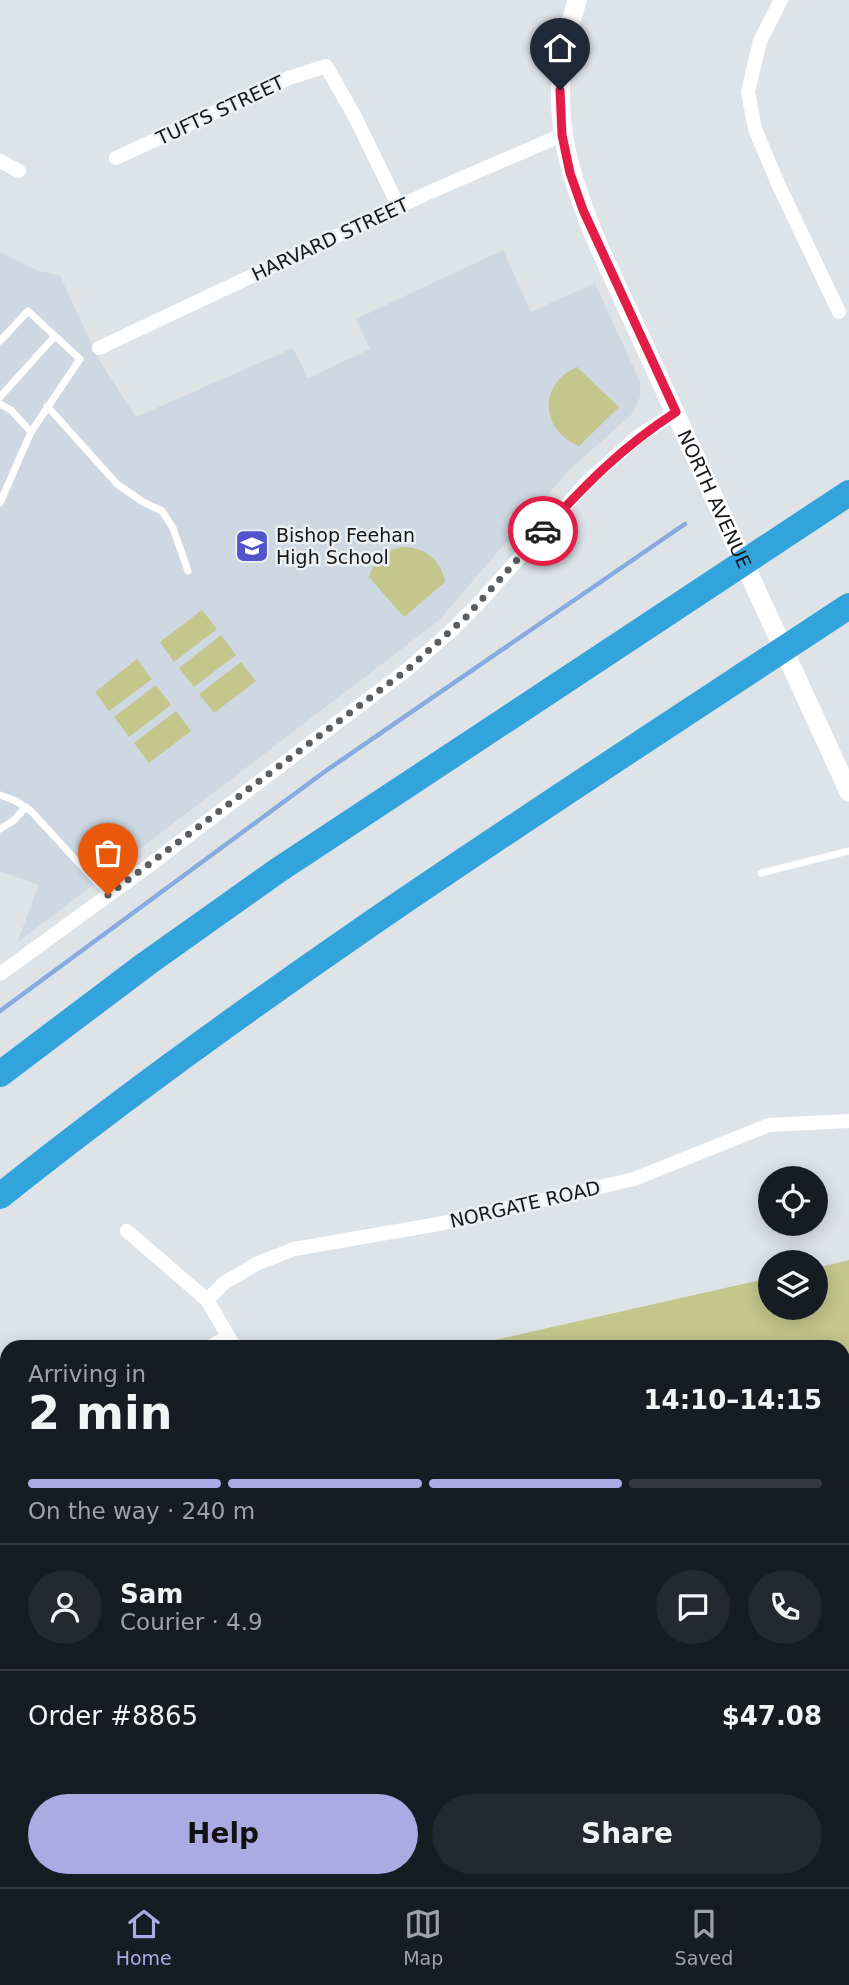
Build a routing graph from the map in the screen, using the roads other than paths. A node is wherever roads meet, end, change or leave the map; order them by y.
1 (578, 0) edge
2 (781, 0) edge
3 (562, 135) junction
4 (116, 158) dead end
5 (0, 161) edge
6 (19, 171) dead end
7 (399, 207) junction
8 (839, 312) dead end
9 (55, 337) junction
10 (0, 341) edge
11 (99, 348) dead end
12 (0, 397) edge
13 (0, 404) edge
14 (47, 406) junction
15 (676, 412) junction
16 (31, 432) junction
17 (849, 492) edge
18 (0, 503) edge
19 (188, 571) dead end
20 (849, 607) edge
21 (849, 792) edge
22 (0, 795) edge
23 (26, 807) junction
24 (0, 830) edge
25 (849, 851) edge
26 (761, 873) dead end
27 (108, 895) junction
28 (0, 974) edge
29 (0, 1074) edge
30 (849, 1121) edge
31 (0, 1196) edge
32 (127, 1231) dead end
33 (207, 1300) junction
34 (227, 1333) junction
35 (215, 1340) edge
36 (231, 1340) edge

1 - 3 main road, NORTH AVENUE
2 - 8 street
3 - 7 street, HARVARD STREET
3 - 15 main road, NORTH AVENUE
4 - 7 street, TUFTS STREET
5 - 6 street
7 - 11 street, HARVARD STREET
9 - 10 lane
9 - 12 lane
9 - 14 lane
13 - 16 lane
14 - 16 lane
14 - 19 lane
15 - 21 main road, NORTH AVENUE
15 - 27 street
16 - 18 lane
17 - 29 highway
20 - 31 highway
22 - 23 lane
23 - 24 lane
23 - 27 lane
25 - 26 lane
27 - 28 street
30 - 33 street, NORGATE ROAD
32 - 33 street
33 - 34 street
34 - 35 lane
34 - 36 street

